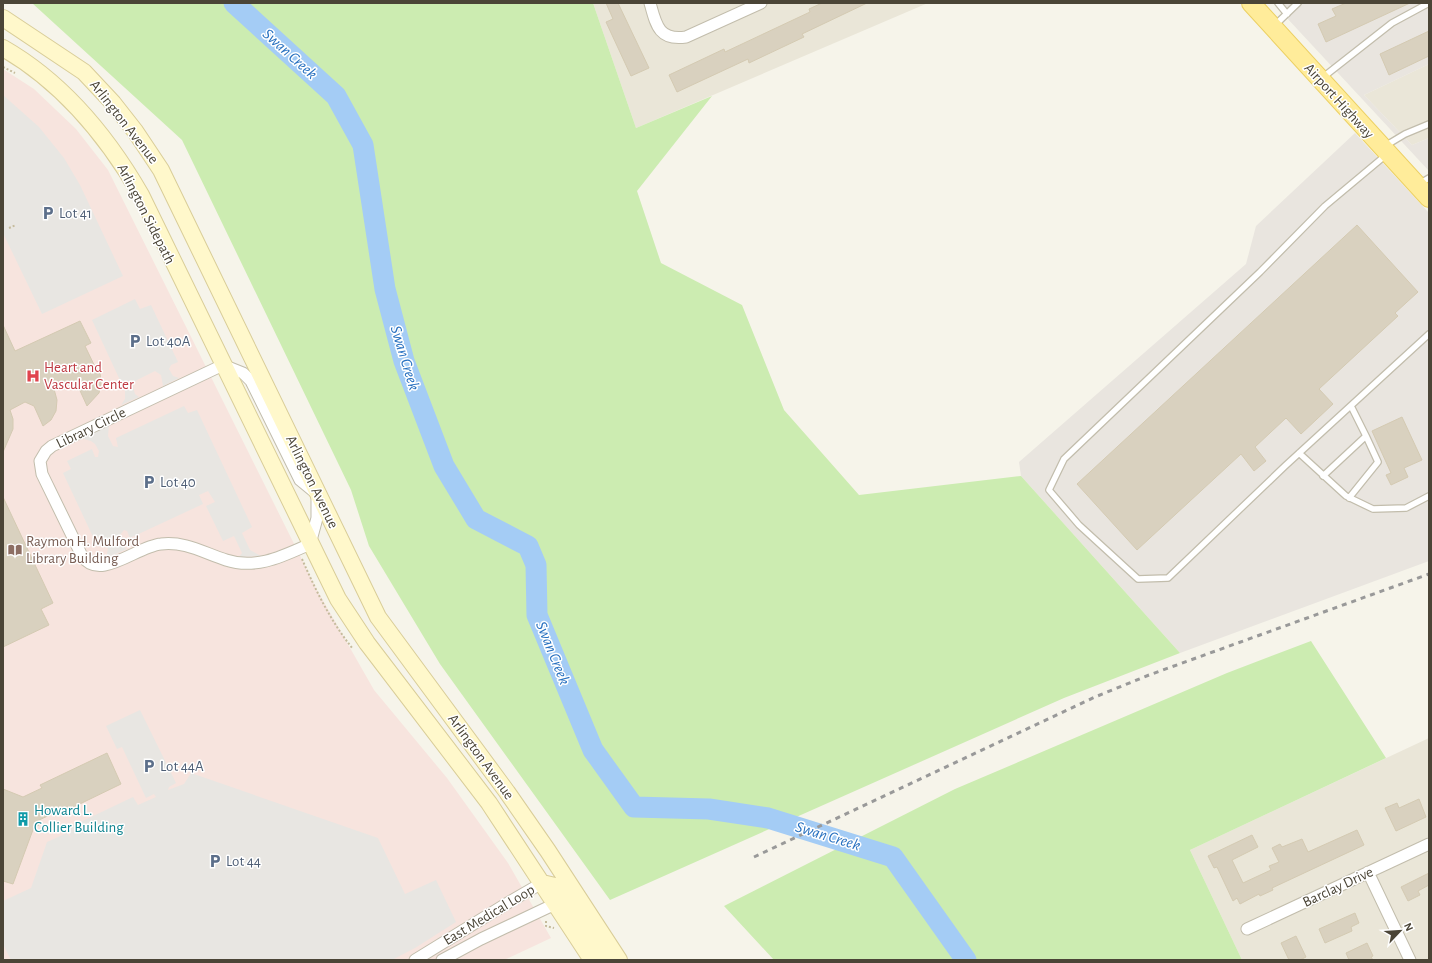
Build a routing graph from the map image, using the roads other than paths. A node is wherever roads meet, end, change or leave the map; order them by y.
1 (650, 3) edge
2 (761, 3) edge
3 (1251, 3) edge
4 (1278, 3) edge
5 (1298, 3) edge
6 (1429, 3) edge
7 (1287, 14) junction
8 (3, 18) edge
9 (1273, 28) junction
10 (3, 48) edge
11 (1320, 79) junction
12 (1429, 124) edge
13 (1385, 151) junction
14 (1425, 187) edge
15 (1429, 334) edge
16 (223, 365) junction
17 (1351, 406) junction
18 (1366, 436) junction
19 (1299, 453) junction
20 (1323, 476) junction
21 (317, 494) junction
22 (1429, 496) edge
23 (1349, 498) junction
24 (310, 544) junction
25 (1429, 844) edge
26 (1368, 872) junction
27 (542, 883) junction
28 (555, 904) junction
29 (1247, 929) dead end
30 (415, 960) edge
31 (442, 960) edge
32 (592, 960) edge
33 (604, 960) edge
34 (619, 960) edge
35 (1410, 960) edge

1 - 2 street
3 - 9 main road, Airport Highway
4 - 7 lane
5 - 7 lane
6 - 11 lane
7 - 9 lane
8 - 21 street, Arlington Avenue
9 - 11 main road, Airport Highway
10 - 16 street, Arlington Avenue
11 - 13 main road, Airport Highway
12 - 13 lane
13 - 14 main road, Airport Highway
13 - 19 lane
15 - 17 lane
16 - 21 street
16 - 24 street, Arlington Avenue
16 - 24 street, Library Circle
17 - 18 lane
17 - 19 lane
18 - 20 lane
18 - 23 lane
19 - 20 lane
20 - 23 lane
21 - 24 street
21 - 34 street, Arlington Avenue
22 - 23 lane
24 - 27 street, Arlington Avenue
25 - 26 street, Barclay Drive
26 - 29 street, Barclay Drive
26 - 35 street
27 - 28 street, Arlington Avenue
27 - 30 street, East Medical Loop
27 - 33 street
28 - 31 street, East Medical Loop
28 - 32 street, Arlington Avenue

